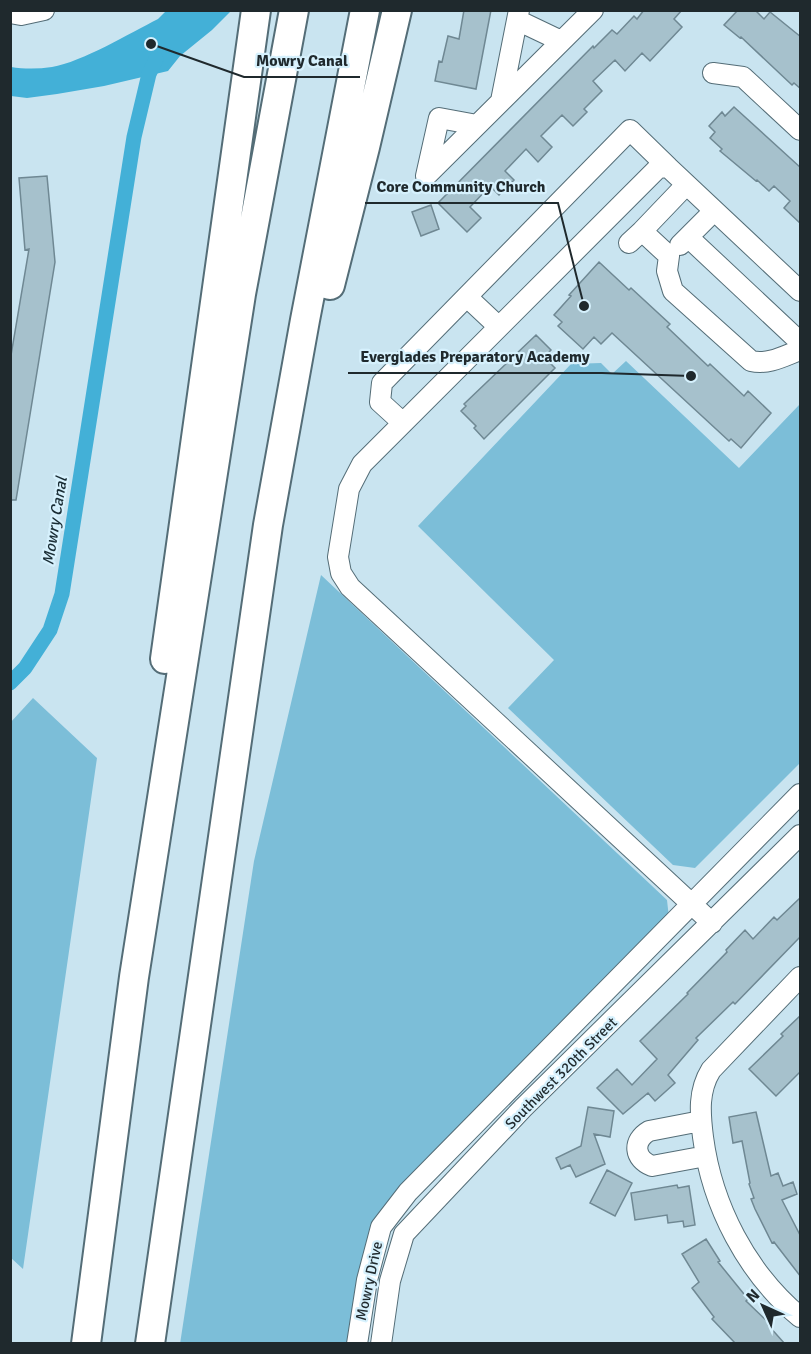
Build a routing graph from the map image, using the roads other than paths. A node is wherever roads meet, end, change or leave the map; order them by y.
1 (44, 10) edge
2 (256, 10) edge
3 (294, 10) edge
4 (365, 10) edge
5 (397, 10) edge
6 (593, 10) edge
7 (10, 13) edge
8 (518, 15) edge
9 (561, 41) junction
10 (713, 73) dead end
11 (501, 101) junction
12 (477, 125) dead end
13 (801, 130) edge
14 (668, 167) junction
15 (686, 185) junction
16 (714, 211) junction
17 (688, 237) junction
18 (669, 256) junction
19 (801, 291) edge
20 (467, 297) junction
21 (499, 327) junction
22 (801, 342) edge
23 (801, 350) edge
24 (403, 423) junction
25 (268, 525) junction
26 (801, 794) edge
27 (779, 816) junction
28 (800, 838) edge
29 (693, 904) junction
30 (712, 923) junction
31 (134, 977) junction
32 (801, 977) edge
33 (701, 1121) junction
34 (705, 1151) junction
35 (408, 1192) joint
36 (801, 1317) edge
37 (86, 1344) edge
38 (150, 1344) edge
39 (357, 1344) edge
40 (381, 1344) edge

1 - 7 street
2 - 31 highway
3 - 31 highway
4 - 25 highway
5 - 25 highway
6 - 9 street
8 - 9 street
8 - 11 street
9 - 11 street
10 - 13 street
11 - 12 street
14 - 15 street
14 - 20 street
14 - 21 street
15 - 16 street
15 - 18 street
16 - 17 street
16 - 19 street
17 - 18 street
17 - 22 street
18 - 23 street
20 - 21 street
20 - 24 street
21 - 24 street
24 - 29 street
25 - 38 highway
26 - 27 street, Southwest 320th Street
27 - 28 street
27 - 29 street, Southwest 320th Street
28 - 30 street, Southwest 320th Street
29 - 30 street
29 - 35 street, Southwest 320th Street
30 - 40 street, Southwest 320th Street
31 - 37 highway
32 - 33 street
33 - 34 street
33 - 34 street
34 - 36 street
35 - 39 street, Mowry Drive

